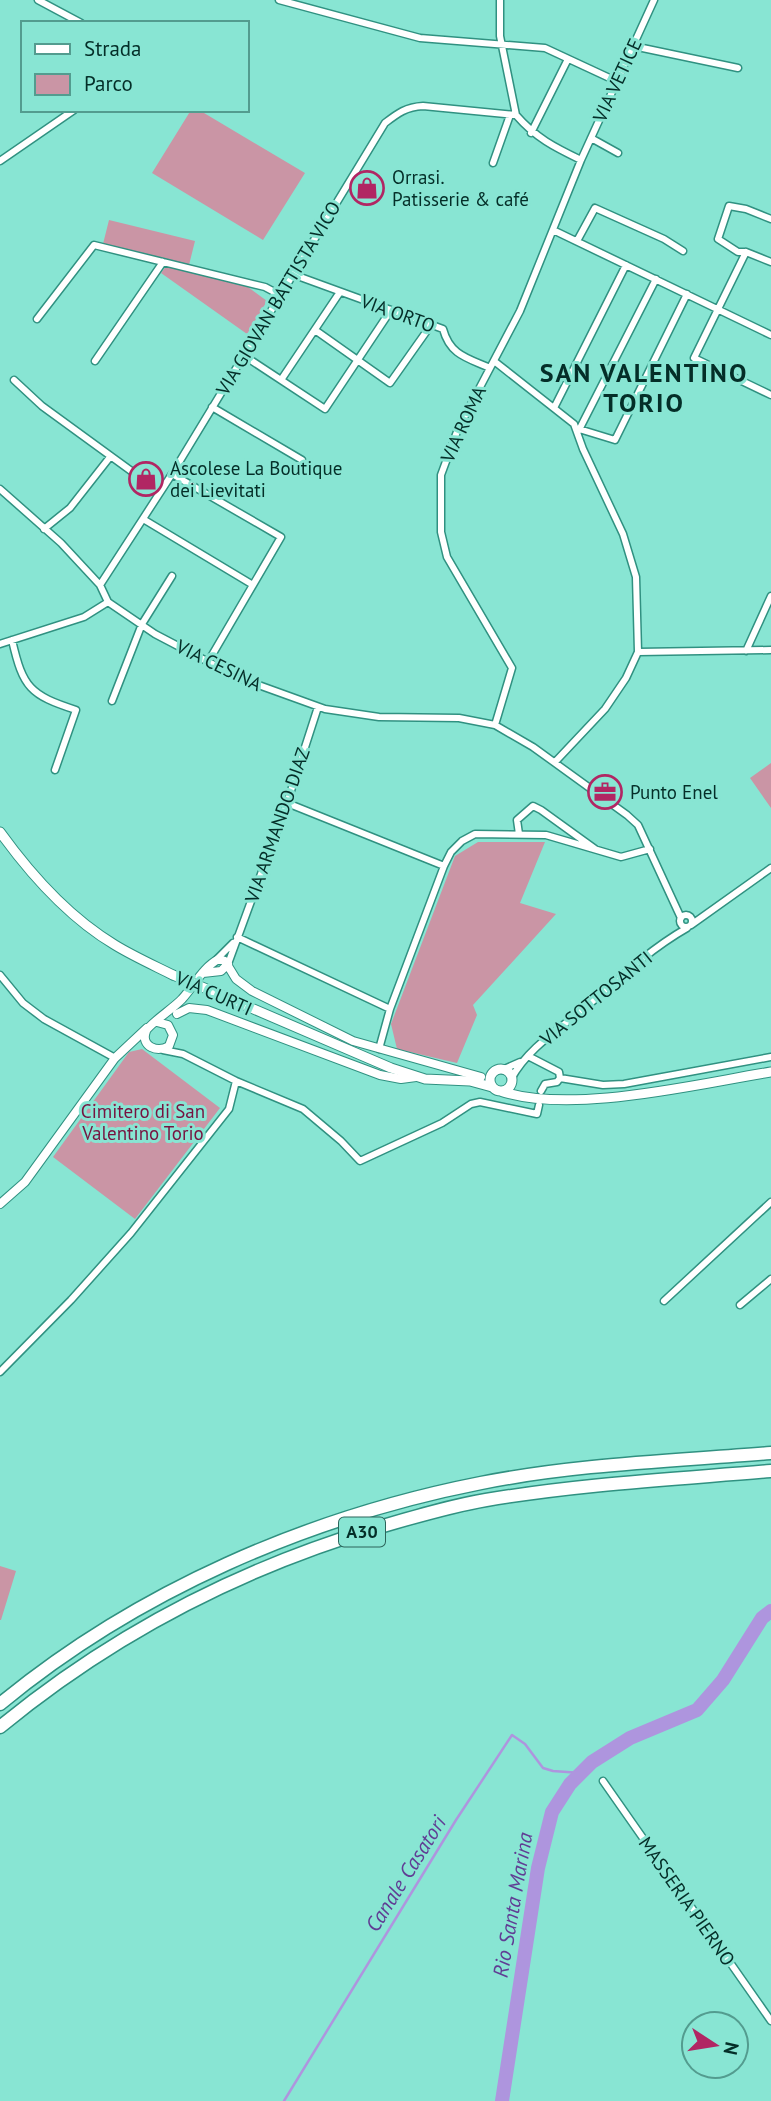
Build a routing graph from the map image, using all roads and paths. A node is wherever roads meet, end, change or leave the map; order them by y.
1 (38, 0) edge
2 (279, 0) edge
3 (500, 0) edge
4 (654, 0) edge
5 (78, 21) edge
6 (502, 44) junction
7 (633, 46) junction
8 (568, 59) junction
9 (738, 68) dead end
10 (616, 81) junction
11 (71, 112) edge
12 (513, 115) junction
13 (531, 133) junction
14 (591, 138) junction
15 (618, 153) dead end
16 (581, 160) junction
17 (0, 161) edge
18 (493, 163) dead end
19 (771, 219) edge
20 (553, 230) junction
21 (576, 241) junction
22 (683, 251) dead end
23 (746, 252) junction
24 (163, 262) junction
25 (771, 262) edge
26 (626, 265) junction
27 (292, 274) junction
28 (656, 279) junction
29 (341, 292) junction
30 (687, 294) junction
31 (280, 295) junction
32 (391, 310) junction
33 (718, 310) junction
34 (37, 319) dead end
35 (431, 325) junction
36 (315, 330) junction
37 (771, 335) edge
38 (243, 355) junction
39 (95, 360) dead end
40 (358, 360) junction
41 (494, 361) junction
42 (490, 368) junction
43 (14, 380) dead end
44 (281, 380) junction
45 (771, 395) edge
46 (212, 407) junction
47 (554, 408) junction
48 (578, 431) junction
49 (110, 457) junction
50 (302, 460) dead end
51 (172, 474) junction
52 (0, 489) edge
53 (160, 492) junction
54 (143, 519) junction
55 (44, 529) junction
56 (172, 576) dead end
57 (100, 585) junction
58 (253, 585) junction
59 (771, 596) edge
60 (108, 602) junction
61 (142, 624) junction
62 (12, 640) junction
63 (0, 644) edge
64 (771, 650) edge
65 (746, 651) junction
66 (638, 652) junction
67 (208, 662) junction
68 (112, 701) dead end
69 (318, 707) junction
70 (495, 724) junction
71 (555, 762) junction
72 (55, 770) dead end
73 (286, 803) junction
74 (0, 832) edge
75 (519, 834) junction
76 (650, 849) junction
77 (599, 853) junction
78 (444, 866) junction
79 (771, 868) edge
80 (707, 914) junction
81 (685, 918) junction
82 (689, 927) junction
83 (671, 937) junction
84 (236, 939) junction
85 (216, 960) junction
86 (228, 964) junction
87 (203, 973) junction
88 (0, 975) edge
89 (182, 999) junction
90 (390, 1009) junction
91 (177, 1014) junction
92 (157, 1022) junction
93 (147, 1028) junction
94 (172, 1036) junction
95 (130, 1044) junction
96 (149, 1046) junction
97 (379, 1049) junction
98 (163, 1050) junction
99 (183, 1054) junction
100 (528, 1056) junction
101 (771, 1057) edge
102 (115, 1058) junction
103 (522, 1062) junction
104 (498, 1071) junction
105 (771, 1072) edge
106 (417, 1077) junction
107 (481, 1077) junction
108 (560, 1078) junction
109 (511, 1080) junction
110 (470, 1081) junction
111 (236, 1082) junction
112 (496, 1089) junction
113 (541, 1091) dead end
114 (525, 1096) junction
115 (539, 1105) dead end
116 (771, 1202) edge
117 (0, 1204) edge
118 (771, 1279) edge
119 (664, 1301) dead end
120 (740, 1306) dead end
121 (0, 1372) edge
122 (771, 1453) edge
123 (771, 1471) edge
124 (0, 1704) edge
125 (0, 1727) edge
126 (603, 1781) dead end
127 (771, 2021) edge

1 - 5 street
2 - 6 street
3 - 6 street
4 - 7 street, VIA VETICE
6 - 8 street
6 - 12 street
7 - 9 street
7 - 10 street, VIA VETICE
8 - 10 street
8 - 13 street
10 - 14 street, VIA VETICE
11 - 17 street
12 - 13 street
12 - 18 street
12 - 27 street, VIA GIOVAN BATTISTA VICO
13 - 16 street
14 - 15 street
14 - 16 street, VIA VETICE
16 - 20 street, VIA VETICE
19 - 23 street
20 - 21 street
20 - 41 street, VIA ROMA
21 - 22 street
21 - 26 street
23 - 25 street
23 - 33 street
24 - 31 street
24 - 34 street
24 - 39 street
26 - 28 street
26 - 47 street
27 - 29 street, VIA ORTO
27 - 31 street, VIA GIOVAN BATTISTA VICO
28 - 30 street
28 - 48 street
29 - 32 street, VIA ORTO
29 - 36 street
30 - 33 street
30 - 48 street
31 - 38 street, VIA GIOVAN BATTISTA VICO
32 - 35 street, VIA ORTO
32 - 40 street
33 - 37 street
33 - 45 street
35 - 40 street
35 - 42 street, VIA ORTO
36 - 40 street
36 - 44 street
38 - 44 street
38 - 46 street, VIA GIOVAN BATTISTA VICO
40 - 44 street
41 - 42 street, VIA ROMA
41 - 47 street
42 - 70 street, VIA ROMA
43 - 49 street
46 - 50 street
46 - 51 street, VIA GIOVAN BATTISTA VICO
47 - 48 street
48 - 66 street
49 - 53 street
49 - 55 street
51 - 53 street, VIA GIOVAN BATTISTA VICO
51 - 58 street
52 - 55 street
53 - 54 street, VIA GIOVAN BATTISTA VICO
54 - 57 street, VIA GIOVAN BATTISTA VICO
54 - 58 street
55 - 57 street
56 - 61 street
57 - 60 street
58 - 67 street
59 - 65 street
60 - 61 street, VIA CESINA
60 - 62 street
61 - 67 street, VIA CESINA
61 - 68 street
62 - 63 street
62 - 72 street
64 - 65 street
65 - 66 street
66 - 71 street
67 - 69 street, VIA CESINA
69 - 70 street, VIA CESINA
69 - 73 street, VIA ARMANDO DIAZ
70 - 71 street
71 - 76 street
73 - 78 street
73 - 84 street, VIA ARMANDO DIAZ
74 - 106 main road, VIA CURTI, bridge
75 - 77 street
75 - 77 street
75 - 78 street
76 - 77 street
76 - 81 street
78 - 90 street
79 - 80 street, VIA SOTTOSANTI
80 - 81 street, VIA SOTTOSANTI
80 - 82 street, VIA SOTTOSANTI
81 - 82 street
81 - 82 street
81 - 83 street, VIA SOTTOSANTI
82 - 83 street, VIA SOTTOSANTI
83 - 100 street, VIA SOTTOSANTI
84 - 85 street, VIA ARMANDO DIAZ
84 - 86 street, VIA ARMANDO DIAZ
84 - 90 street
85 - 86 street, VIA CURTI
85 - 87 street, VIA ARMANDO DIAZ
86 - 87 street
86 - 97 street, VIA CURTI
87 - 89 street, VIA ARMANDO DIAZ
88 - 102 street
89 - 91 street
89 - 92 street
90 - 97 street
91 - 94 street
91 - 106 street
92 - 93 street
92 - 94 street
93 - 95 street
93 - 96 street
94 - 98 street
94 - 99 street
95 - 96 street
95 - 102 street
96 - 98 street
97 - 107 street, VIA CURTI
98 - 99 street
99 - 111 street
100 - 103 street, VIA SOTTOSANTI
100 - 108 street
101 - 108 street
102 - 117 street
103 - 104 street, VIA SOTTOSANTI
103 - 109 street, VIA SOTTOSANTI
104 - 107 main road, VIA CURTI
104 - 109 main road
104 - 112 main road
105 - 114 main road, VIA CURTI
106 - 110 main road, VIA CURTI
107 - 110 main road, VIA CURTI
108 - 113 street
109 - 112 main road
109 - 114 main road
110 - 112 main road, VIA CURTI
111 - 115 street
111 - 121 street
112 - 114 main road, VIA CURTI
116 - 119 street
118 - 120 street
122 - 124 highway, A30
123 - 125 highway, A30
126 - 127 street, MASSERIA PIERNO

